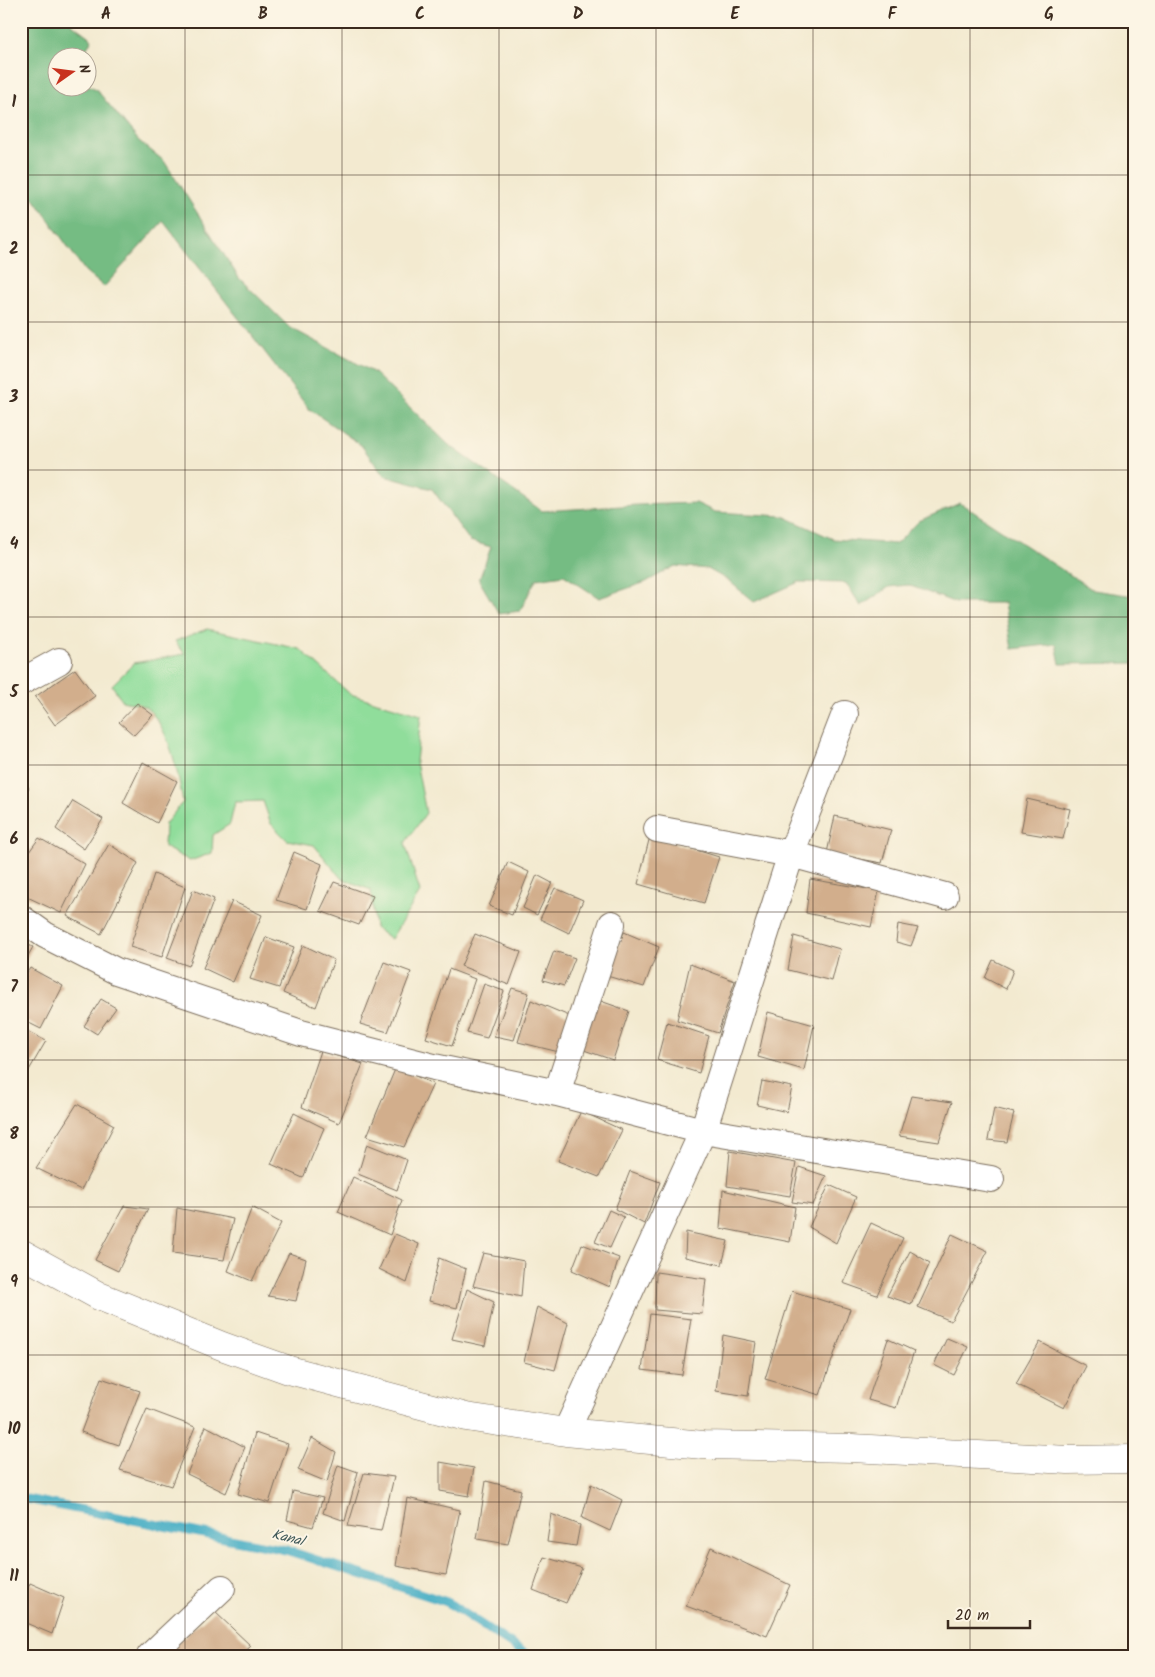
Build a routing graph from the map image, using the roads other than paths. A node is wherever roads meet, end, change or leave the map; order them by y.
1 (59, 661) dead end
2 (21, 682) edge
3 (845, 714) dead end
4 (657, 829) dead end
5 (790, 854) junction
6 (945, 896) dead end
7 (21, 918) edge
8 (612, 924) dead end
9 (557, 1093) junction
10 (703, 1131) junction
11 (991, 1179) dead end
12 (21, 1253) edge
13 (566, 1432) junction
14 (1134, 1460) edge
15 (222, 1588) dead end
16 (150, 1656) edge

1 - 2 street
3 - 5 street
4 - 5 street
5 - 6 street
5 - 10 street
7 - 9 street
8 - 9 street
9 - 10 street
10 - 11 street
10 - 13 street
12 - 13 highway
13 - 14 highway
15 - 16 street

